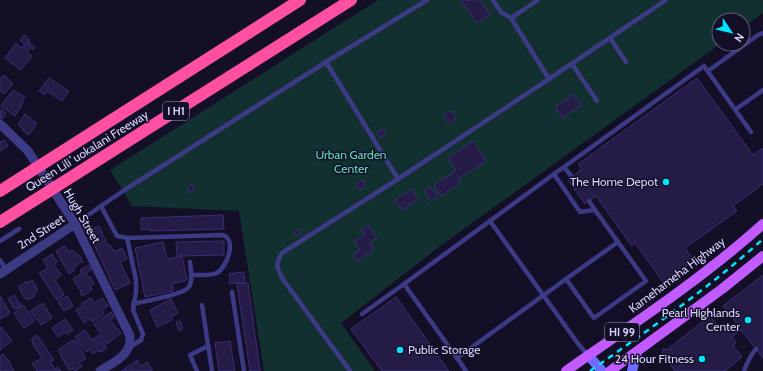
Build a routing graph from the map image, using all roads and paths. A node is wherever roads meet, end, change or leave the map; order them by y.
1 (300, 0) edge
2 (351, 0) edge
3 (427, 0) edge
4 (493, 0) edge
5 (538, 0) edge
6 (666, 0) edge
7 (511, 18) junction
8 (763, 33) edge
9 (610, 38) junction
10 (326, 62) junction
11 (626, 62) dead end
12 (572, 64) junction
13 (708, 71) junction
14 (549, 79) junction
15 (763, 90) edge
16 (597, 102) dead end
17 (736, 109) junction
18 (0, 124) edge
19 (751, 132) dead end
20 (564, 167) junction
21 (554, 174) junction
22 (572, 177) dead end
23 (398, 179) junction
24 (0, 191) edge
25 (589, 201) dead end
26 (101, 206) junction
27 (595, 210) junction
28 (490, 221) junction
29 (0, 222) edge
30 (75, 224) junction
31 (763, 224) edge
32 (18, 230) dead end
33 (127, 238) junction
34 (0, 241) edge
35 (618, 242) junction
36 (763, 256) edge
37 (0, 260) edge
38 (190, 262) dead end
39 (3, 272) edge
40 (192, 275) junction
41 (566, 279) junction
42 (404, 284) junction
43 (232, 292) dead end
44 (543, 295) junction
45 (133, 304) junction
46 (202, 305) dead end
47 (362, 314) dead end
48 (208, 346) junction
49 (129, 348) junction
50 (756, 349) dead end
51 (637, 352) junction
52 (588, 356) junction
53 (457, 358) junction
54 (100, 371) edge
55 (197, 371) edge
56 (212, 371) edge
57 (244, 371) edge
58 (350, 371) edge
59 (466, 371) edge
60 (566, 371) edge
61 (602, 371) edge
62 (610, 371) edge
63 (632, 371) edge
64 (744, 371) edge

1 - 24 highway, Queen Liliʻuokalani Freeway / I H1, bridge
2 - 29 highway, Queen Liliʻuokalani Freeway / I H1, bridge
3 - 10 lane
4 - 7 lane
5 - 7 lane
6 - 9 lane
7 - 14 lane
8 - 13 lane
9 - 11 lane
9 - 12 lane
10 - 23 lane
10 - 26 lane
12 - 14 lane
12 - 16 lane
13 - 17 lane
13 - 20 lane
14 - 23 lane
15 - 17 lane
17 - 19 lane
18 - 30 street, Hugh Street
20 - 21 lane
20 - 22 lane
21 - 27 lane
21 - 28 lane
23 - 58 lane
25 - 27 lane
26 - 30 lane
26 - 33 lane
27 - 35 lane
28 - 42 lane
28 - 44 lane
30 - 39 street, 2nd Street
30 - 49 street, Hugh Street
31 - 52 main road, Kamehameha Highway / HI 99
32 - 34 lane
33 - 40 lane
33 - 45 lane
35 - 41 lane
35 - 41 lane
36 - 51 main road, HI 99
37 - 39 lane
38 - 40 lane
40 - 45 lane
41 - 44 lane
42 - 47 lane
42 - 53 lane
43 - 57 lane
44 - 52 lane
44 - 53 lane
45 - 49 lane
46 - 48 lane
48 - 55 lane
48 - 56 lane
49 - 54 street
50 - 64 lane
51 - 62 main road, HI 99
51 - 63 main road
52 - 60 main road, Kamehameha Highway / HI 99
52 - 61 main road
53 - 59 lane

